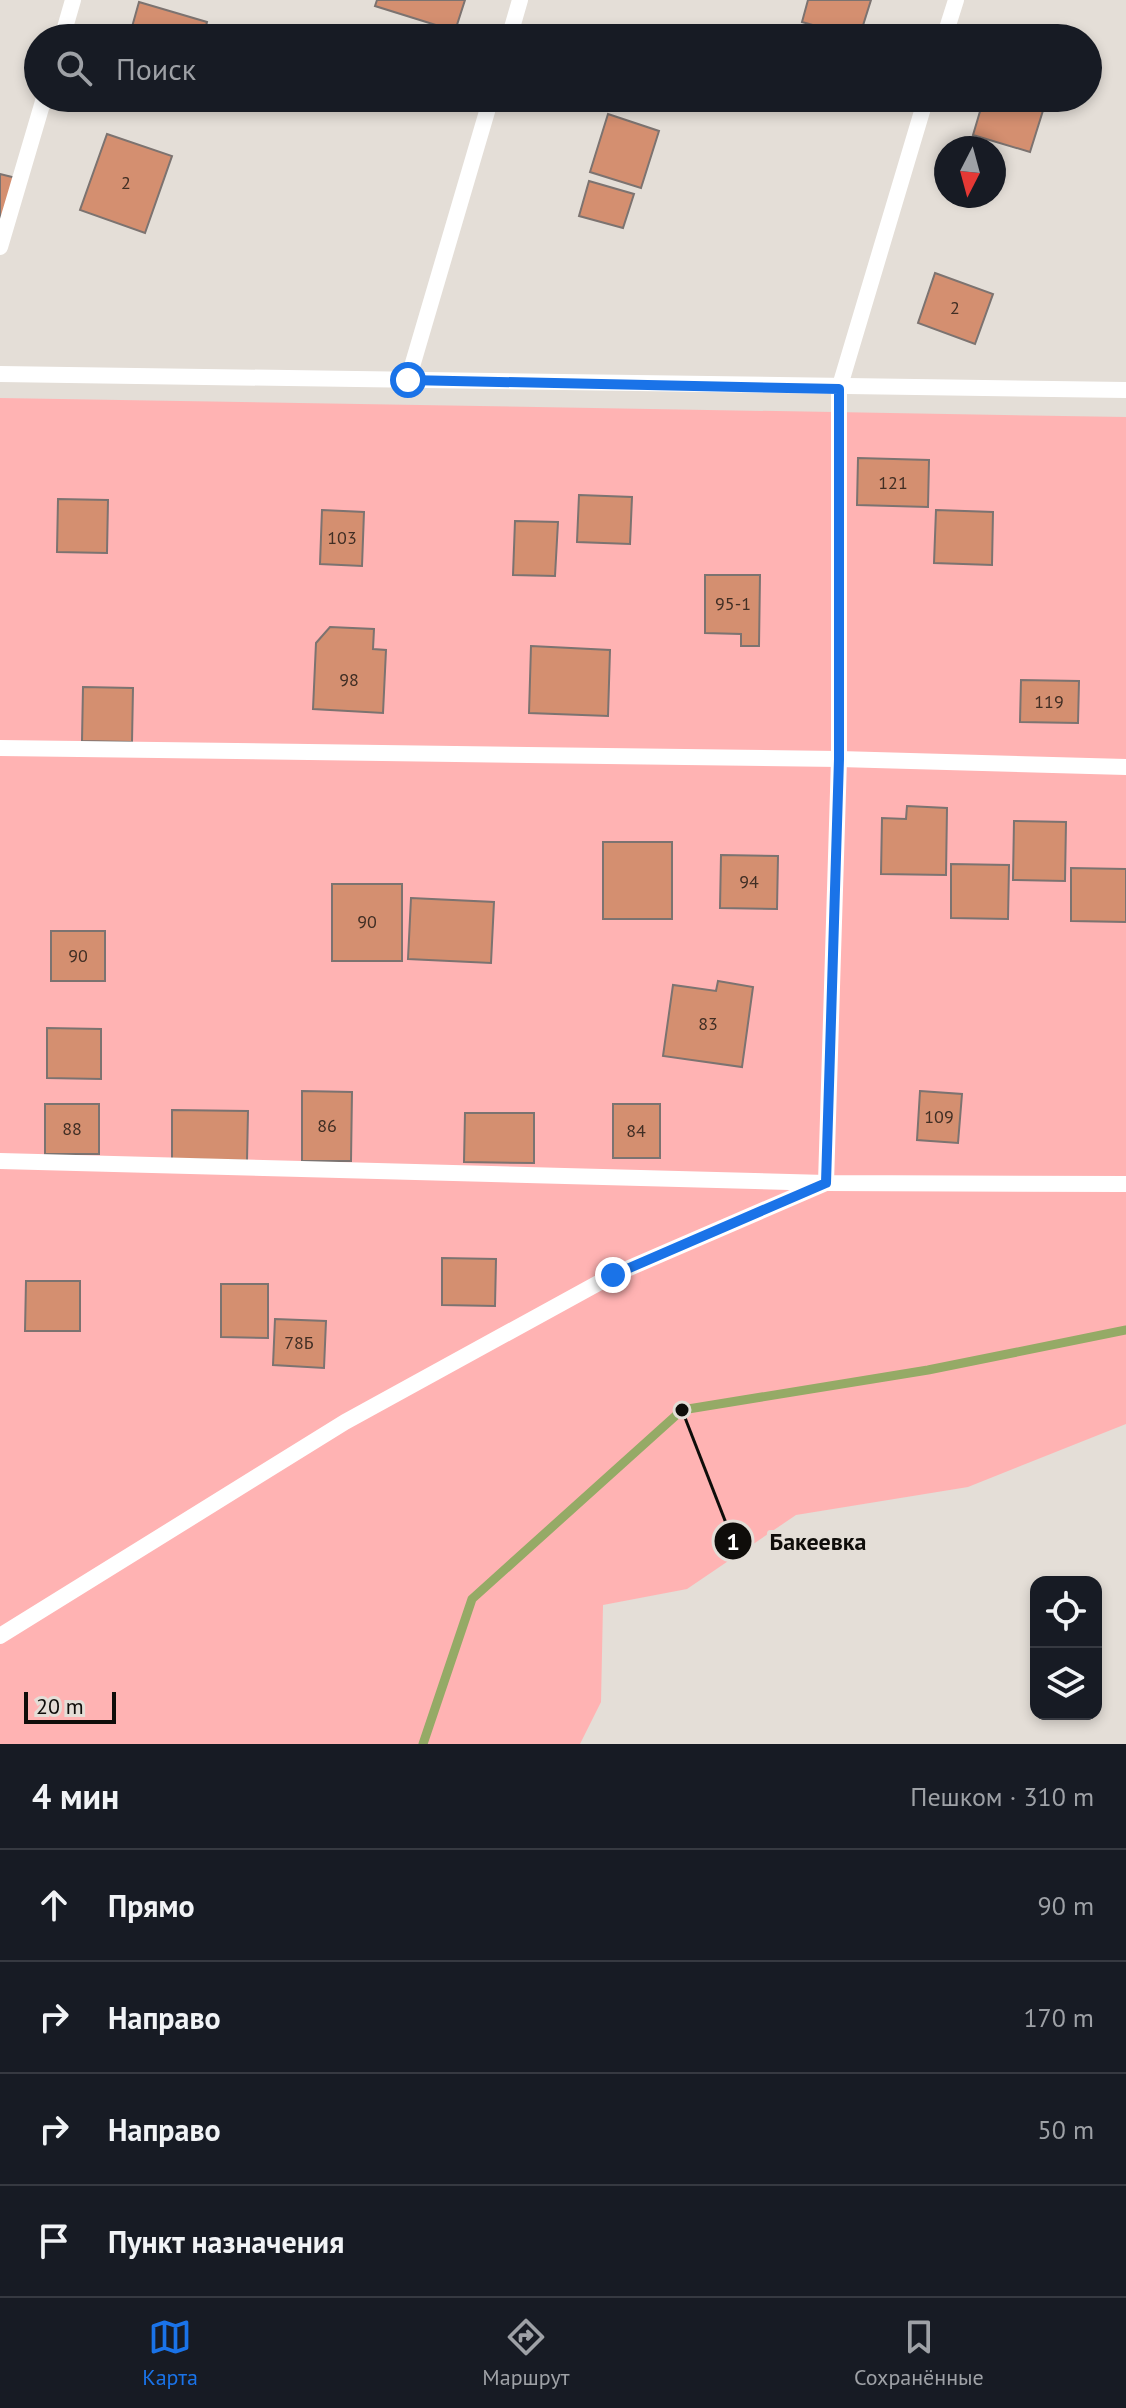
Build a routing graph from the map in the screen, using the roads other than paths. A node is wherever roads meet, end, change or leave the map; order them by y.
1 (73, 0) edge
2 (520, 0) edge
3 (956, 0) edge
4 (66, 24) edge
5 (513, 24) edge
6 (948, 24) edge
7 (40, 112) edge
8 (487, 112) edge
9 (922, 112) edge
10 (0, 247) edge
11 (0, 374) edge
12 (408, 380) junction
13 (839, 389) junction
14 (1126, 390) edge
15 (0, 748) edge
16 (839, 759) junction
17 (1126, 767) edge
18 (0, 1161) edge
19 (826, 1183) junction
20 (1126, 1184) edge
21 (0, 1636) edge

1 - 4 lane
2 - 5 lane
3 - 6 lane
7 - 10 lane
8 - 12 lane
9 - 13 lane
11 - 12 lane
12 - 13 lane
13 - 14 lane
13 - 16 lane
15 - 16 lane
16 - 17 lane
16 - 19 lane
18 - 19 lane
19 - 20 lane
19 - 21 lane

